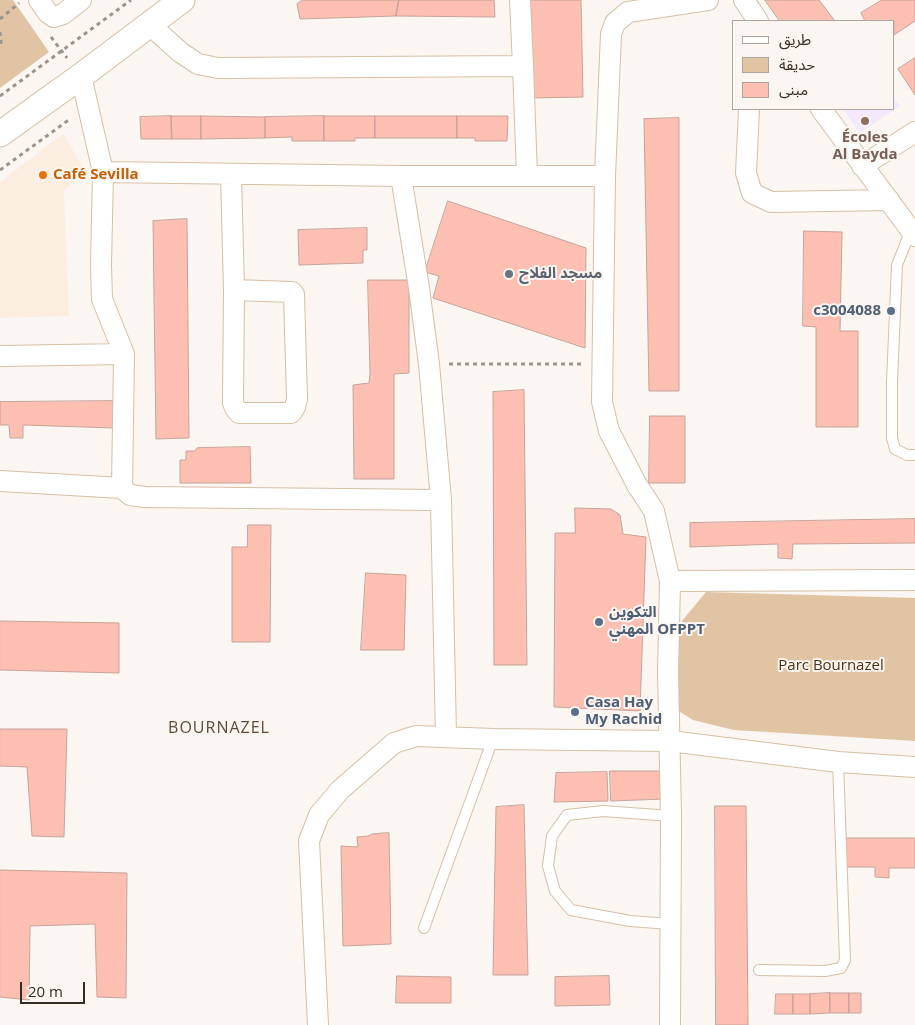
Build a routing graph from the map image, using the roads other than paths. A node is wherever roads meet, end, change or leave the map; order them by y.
1 (39, 0) edge
2 (81, 0) edge
3 (182, 0) edge
4 (520, 0) edge
5 (708, 0) edge
6 (628, 6) edge
7 (149, 24) junction
8 (523, 66) junction
9 (81, 76) junction
10 (749, 110) edge
11 (822, 110) edge
12 (915, 132) edge
13 (0, 134) edge
14 (862, 166) junction
15 (103, 172) junction
16 (231, 174) junction
17 (401, 176) junction
18 (527, 176) junction
19 (605, 176) junction
20 (889, 200) junction
21 (913, 233) edge
22 (234, 290) junction
23 (124, 354) junction
24 (0, 356) edge
25 (915, 456) edge
26 (0, 481) edge
27 (122, 488) junction
28 (440, 500) junction
29 (915, 580) edge
30 (670, 581) junction
31 (446, 736) junction
32 (493, 739) junction
33 (670, 741) junction
34 (838, 762) junction
35 (915, 766) edge
36 (671, 816) junction
37 (670, 924) junction
38 (424, 928) dead end
39 (759, 970) dead end
40 (318, 1025) edge
41 (670, 1025) edge

1 - 2 street
3 - 7 street
4 - 8 street
5 - 6 street
6 - 19 street
7 - 8 street
7 - 9 street
8 - 18 street
9 - 13 street
9 - 15 street
10 - 20 street
11 - 14 street
12 - 14 street
14 - 20 street
15 - 16 street
15 - 23 street
16 - 17 street
16 - 22 street
17 - 18 street
17 - 28 street
18 - 19 street
19 - 30 street
20 - 21 street
21 - 25 lane
22 - 22 street
23 - 24 street
23 - 27 street
26 - 27 street
27 - 28 street
28 - 31 street
29 - 30 street
30 - 33 street
31 - 32 street
31 - 40 street
32 - 33 street
32 - 38 lane
33 - 34 street
33 - 36 street
34 - 35 street
34 - 39 lane
36 - 37 street
36 - 37 lane
37 - 41 street

